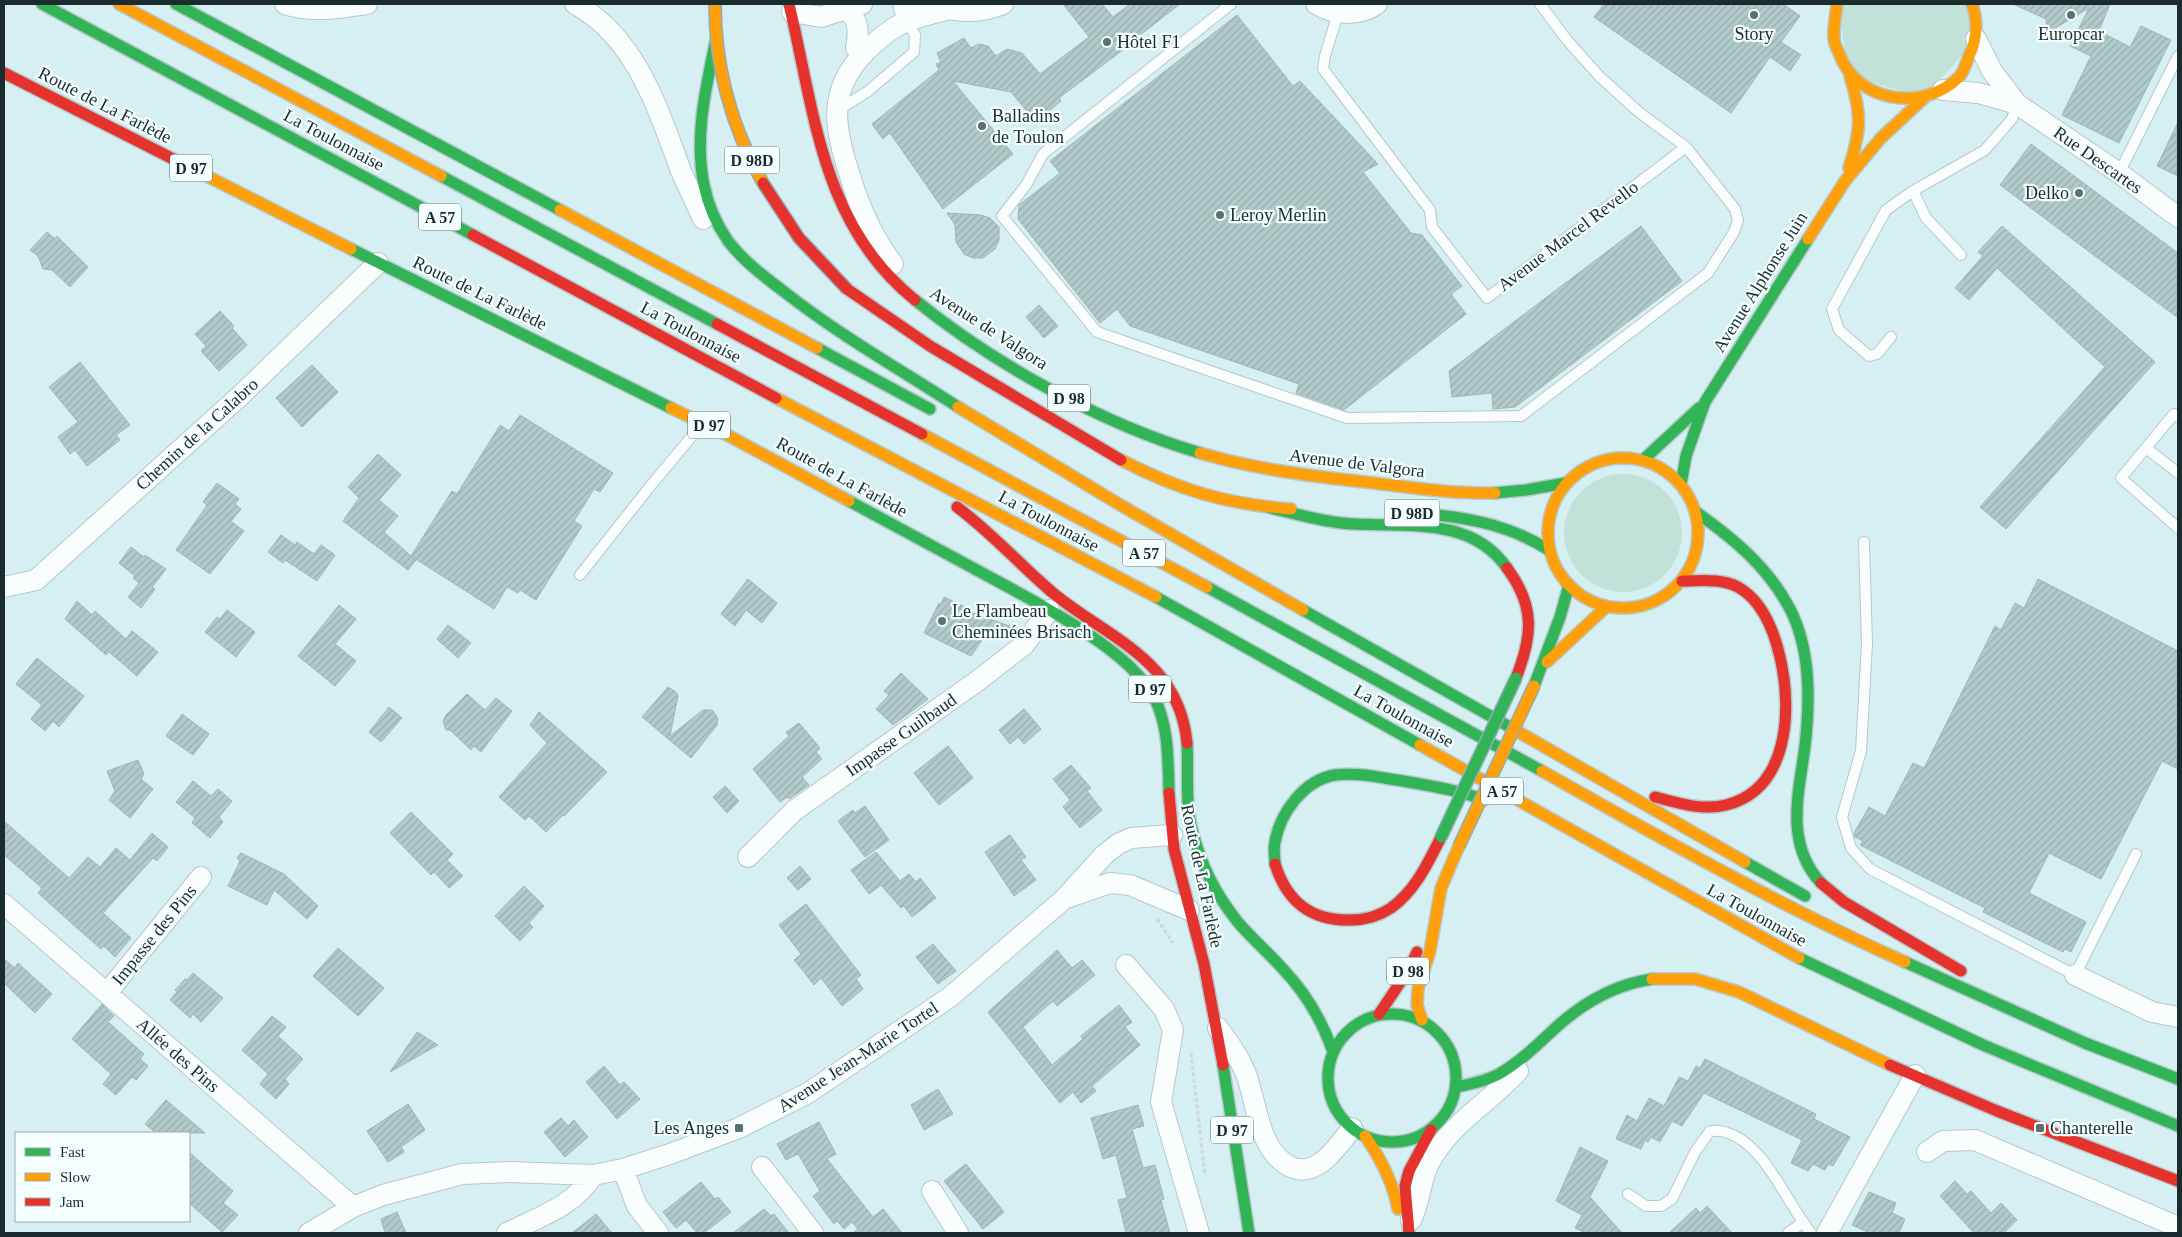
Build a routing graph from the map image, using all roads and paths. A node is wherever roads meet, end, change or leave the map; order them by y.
1 (42, 4) edge
2 (119, 4) edge
3 (176, 4) edge
4 (285, 4) edge
5 (368, 4) edge
6 (575, 4) edge
7 (715, 4) edge
8 (725, 4) edge
9 (898, 4) edge
10 (1002, 4) edge
11 (1232, 4) edge
12 (1316, 4) edge
13 (1377, 4) edge
14 (1540, 4) edge
15 (1973, 5) edge
16 (855, 6) edge
17 (791, 8) edge
18 (1831, 9) edge
19 (909, 13) edge
20 (1338, 13) junction
21 (1976, 39) junction
22 (863, 55) junction
23 (2178, 56) edge
24 (4, 73) edge
25 (1850, 76) junction
26 (1943, 90) junction
27 (1924, 98) junction
28 (2017, 104) junction
29 (837, 110) junction
30 (1686, 147) junction
31 (2119, 173) junction
32 (1844, 181) junction
33 (1913, 191) junction
34 (2178, 217) edge
35 (1961, 255) dead end
36 (378, 263) junction
37 (952, 330) junction
38 (1891, 337) dead end
39 (1705, 402) junction
40 (939, 414) dead end
41 (2178, 417) edge
42 (704, 423) junction
43 (838, 431) junction
44 (1007, 444) junction
45 (2146, 448) junction
46 (1643, 460) junction
47 (2178, 474) edge
48 (1566, 483) junction
49 (1681, 484) junction
50 (1267, 508) junction
51 (1696, 512) junction
52 (2178, 528) edge
53 (1864, 542) dead end
54 (1550, 550) junction
55 (580, 575) dead end
56 (1682, 581) junction
57 (1569, 585) junction
58 (4, 587) edge
59 (1606, 607) junction
60 (1049, 610) junction
61 (1542, 667) junction
62 (1593, 773) junction
63 (1496, 804) dead end
64 (1515, 811) dead end
65 (1573, 831) junction
66 (1172, 835) junction
67 (2136, 854) dead end
68 (748, 856) dead end
69 (201, 878) dead end
70 (1064, 898) junction
71 (1812, 900) dead end
72 (4, 904) edge
73 (1190, 910) junction
74 (1856, 923) dead end
75 (1434, 926) junction
76 (1126, 965) dead end
77 (2075, 975) junction
78 (107, 993) junction
79 (1379, 1014) junction
80 (2178, 1017) edge
81 (1422, 1020) junction
82 (1216, 1026) junction
83 (1333, 1052) junction
84 (1524, 1057) junction
85 (1497, 1062) dead end
86 (1915, 1075) junction
87 (2178, 1079) edge
88 (1456, 1087) junction
89 (2178, 1126) edge
90 (1431, 1130) junction
91 (1359, 1132) junction
92 (1927, 1152) dead end
93 (762, 1167) dead end
94 (623, 1169) junction
95 (593, 1175) junction
96 (2178, 1182) edge
97 (932, 1192) dead end
98 (1628, 1194) dead end
99 (353, 1207) junction
100 (1802, 1223) junction
101 (2178, 1227) edge
102 (1405, 1231) edge
103 (309, 1233) edge
104 (508, 1233) edge
105 (658, 1233) edge
106 (813, 1233) edge
107 (958, 1233) edge
108 (1199, 1233) edge
109 (1249, 1233) edge
110 (1788, 1233) edge
111 (1811, 1233) edge
112 (1827, 1233) edge

1 - 43 main road, La Toulonnaise / A 57
2 - 87 main road, La Toulonnaise / A 57
3 - 40 main road
4 - 5 street
6 - 44 street
7 - 50 main road, D 98D, bridge
8 - 44 main road
9 - 19 lane
10 - 19 street
11 - 30 lane
12 - 20 street
13 - 20 street
14 - 30 lane
15 - 21 main road
16 - 17 street
16 - 22 street
17 - 37 main road, Avenue de Valgora / D 98
18 - 25 main road
19 - 22 street
19 - 29 lane
20 - 30 lane, Avenue Marcel Revello
21 - 26 main road
21 - 28 street
22 - 29 street
23 - 31 lane
24 - 36 main road, Route de La Farlède / D 97
25 - 27 main road
25 - 32 main road, Avenue Alphonse Juin
26 - 27 main road
26 - 28 street
27 - 32 main road, Avenue Alphonse Juin
28 - 31 street, Rue Descartes
28 - 33 lane
29 - 37 street
31 - 34 street, Rue Descartes
32 - 39 main road, Avenue Alphonse Juin
33 - 35 lane
33 - 38 lane
36 - 42 main road, Route de La Farlède / D 97
36 - 58 street, Chemin de la Calabro
37 - 48 main road, Avenue de Valgora / D 98
39 - 46 main road, Avenue Alphonse Juin
39 - 49 main road, Avenue Alphonse Juin
41 - 45 lane
42 - 55 lane
42 - 60 main road, Route de La Farlède / D 97
43 - 65 main road, La Toulonnaise / A 57
43 - 83 main road
44 - 62 main road
45 - 47 lane
45 - 52 lane
46 - 48 main road
46 - 49 main road
48 - 54 main road
49 - 51 main road
50 - 54 main road, D 98D
50 - 63 main road, bridge
51 - 56 main road
51 - 74 main road
53 - 77 lane
54 - 57 main road
56 - 59 main road
56 - 62 main road
57 - 59 main road
57 - 61 main road, D 98
59 - 61 main road, D 98
60 - 66 main road, Route de La Farlède / D 97
60 - 68 street, Impasse Guilbaud
61 - 75 main road, D 98, bridge
62 - 71 main road
64 - 65 main road
65 - 89 main road, La Toulonnaise / A 57
66 - 70 street, Avenue Jean-Marie Tortel
66 - 73 main road, Route de La Farlède / D 97
67 - 77 lane
69 - 78 street, Impasse des Pins
70 - 73 street, Avenue Jean-Marie Tortel
70 - 94 street, Avenue Jean-Marie Tortel
72 - 78 street, Allée des Pins
73 - 82 main road, Route de La Farlède / D 97
75 - 79 main road, D 98
75 - 81 main road, D 98
76 - 108 street
77 - 80 street
78 - 99 street, Allée des Pins
79 - 81 main road
79 - 83 main road
81 - 88 main road
82 - 91 street
82 - 109 main road, Route de La Farlède / D 97
83 - 91 main road
84 - 85 main road
84 - 86 main road
84 - 88 main road
84 - 102 street
86 - 96 main road
86 - 112 street
88 - 90 main road
90 - 91 main road
90 - 102 main road
91 - 102 main road
92 - 101 street
93 - 106 street
94 - 95 street, Avenue Jean-Marie Tortel
94 - 105 street
95 - 99 street, Avenue Jean-Marie Tortel
95 - 104 street
97 - 107 street
98 - 100 lane
99 - 103 street, Avenue Jean-Marie Tortel
100 - 110 lane
100 - 111 lane

